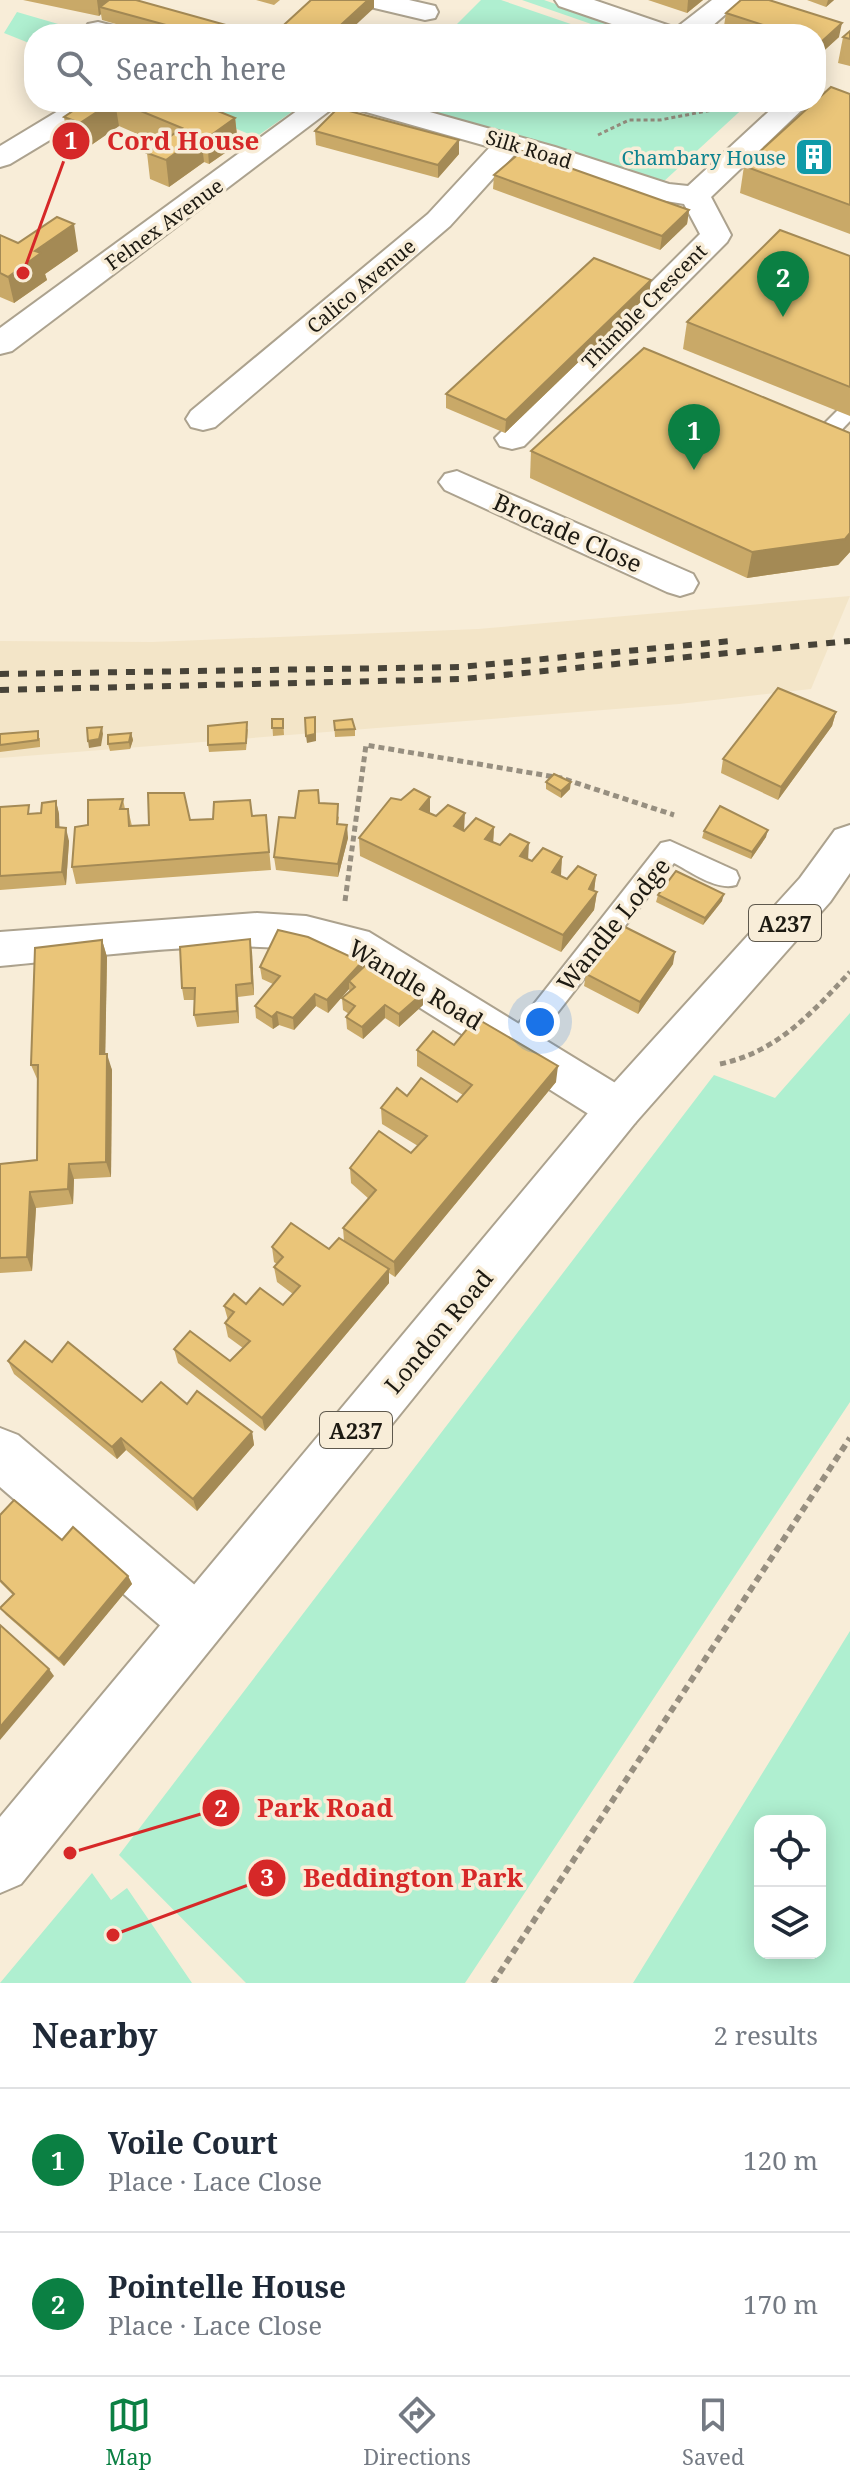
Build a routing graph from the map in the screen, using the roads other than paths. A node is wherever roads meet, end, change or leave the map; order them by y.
1 (375, 0) edge
2 (568, 0) edge
3 (729, 0) edge
4 (431, 6) edge
5 (412, 24) edge
6 (638, 24) edge
7 (699, 24) edge
8 (76, 112) edge
9 (313, 112) edge
10 (398, 112) edge
11 (790, 112) edge
12 (509, 143) junction
13 (0, 158) edge
14 (695, 196) junction
15 (6, 334) edge
16 (845, 414) edge
17 (203, 419) dead end
18 (512, 438) edge
19 (821, 439) edge
20 (457, 482) dead end
21 (680, 583) dead end
22 (850, 841) edge
23 (727, 878) dead end
24 (0, 949) edge
25 (517, 1045) junction
26 (619, 1109) junction
27 (0, 1453) edge
28 (197, 1622) junction
29 (0, 1863) edge

1 - 4 street
2 - 6 street
3 - 7 street
4 - 5 street
8 - 13 street
9 - 15 street, Felnex Avenue
10 - 12 street, Silk Road
11 - 14 street
12 - 14 street, Silk Road
12 - 17 street, Calico Avenue
14 - 18 street, Thimble Crescent
16 - 19 lane
20 - 21 street, Brocade Close
22 - 26 street, London Road / A237
23 - 25 lane, Wandle Lodge
24 - 25 street, Wandle Road
25 - 26 street, Wandle Road
26 - 28 street, London Road / A237
27 - 28 street
28 - 29 street, London Road / A237

